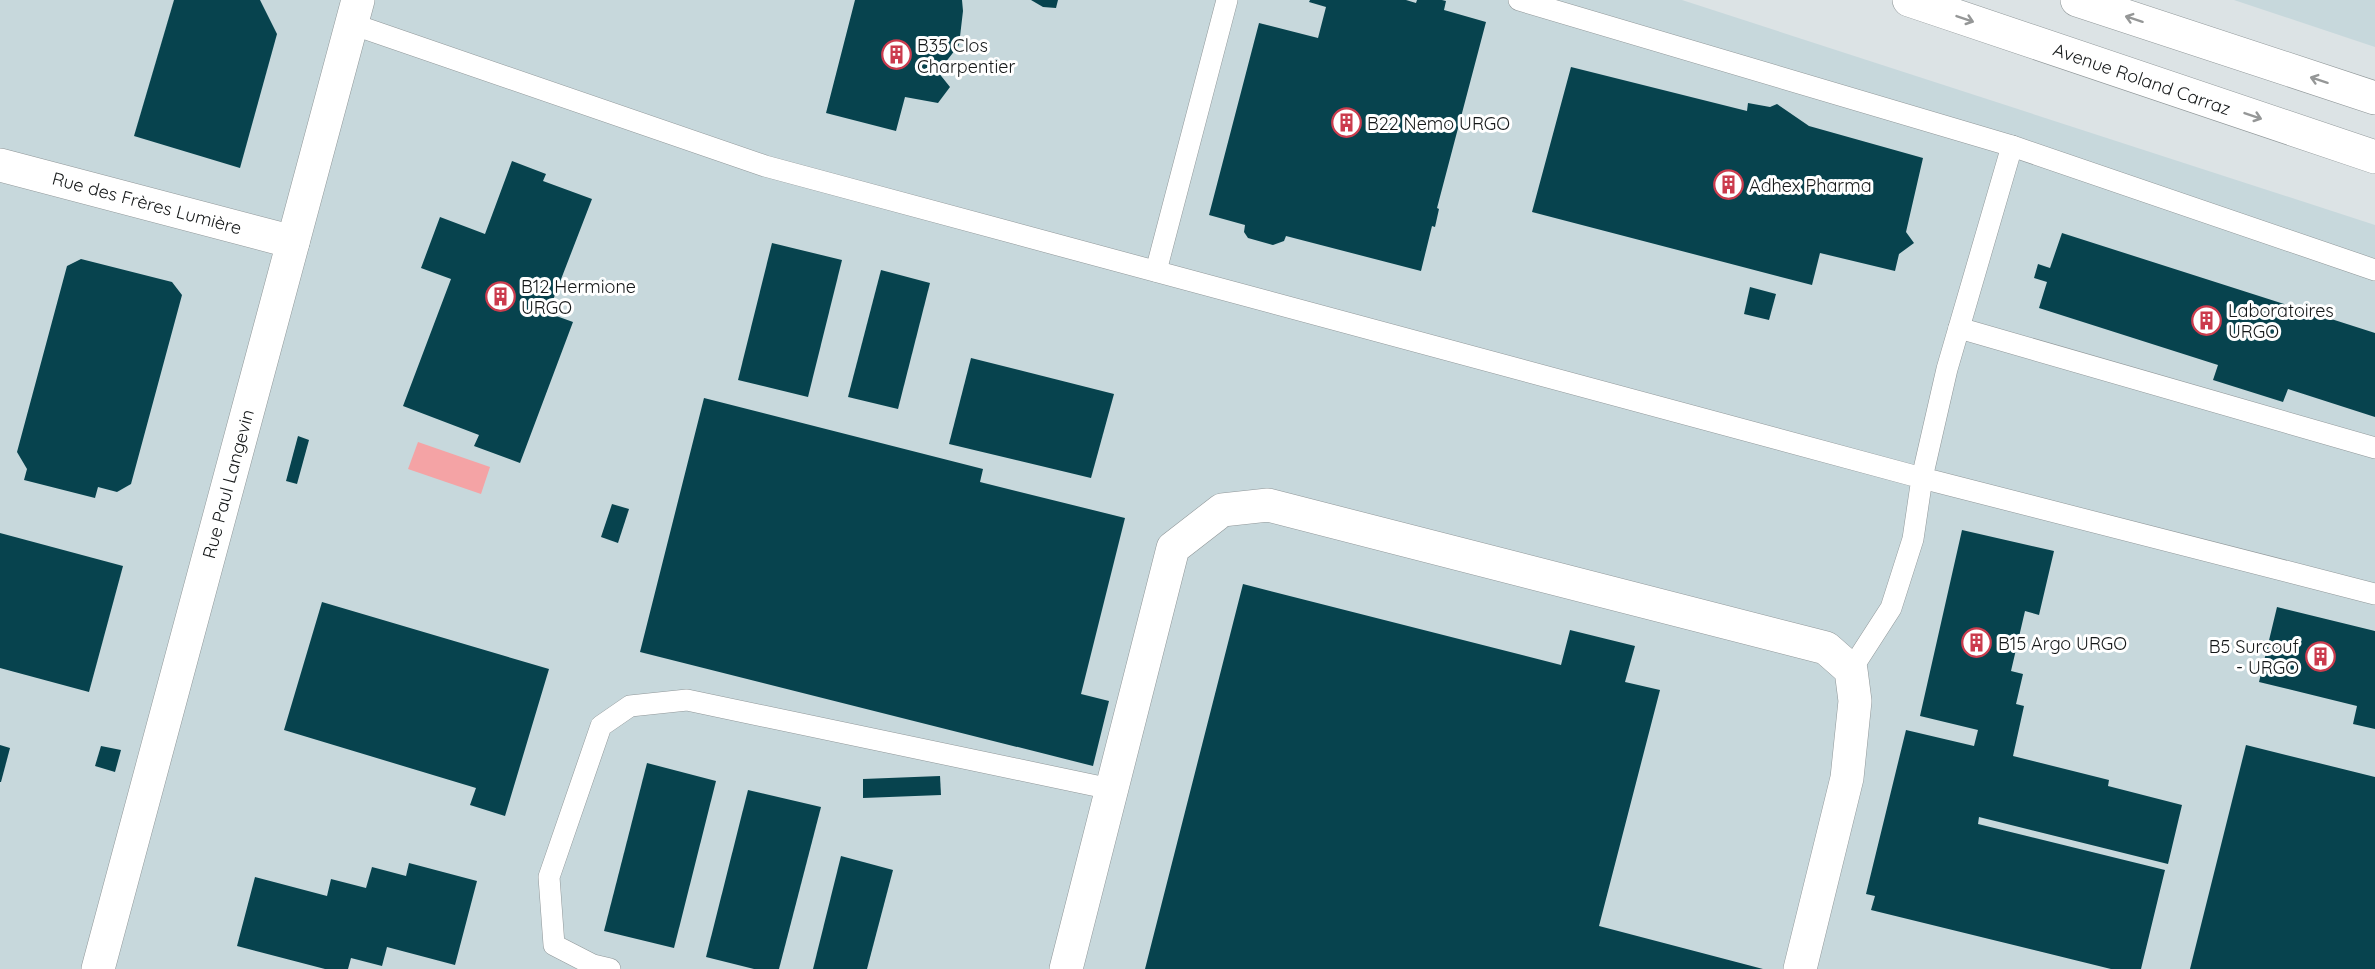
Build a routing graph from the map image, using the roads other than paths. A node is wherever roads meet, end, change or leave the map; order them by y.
1 (1227, 0) edge
2 (1519, 0) edge
3 (1909, 0) edge
4 (2077, 0) edge
5 (355, 12) edge
6 (2375, 98) edge
7 (2012, 146) junction
8 (2375, 157) edge
9 (0, 165) edge
10 (293, 242) junction
11 (2375, 270) edge
12 (1156, 271) junction
13 (1959, 328) junction
14 (2375, 448) edge
15 (1922, 478) junction
16 (2375, 594) edge
17 (1851, 670) junction
18 (1111, 789) junction
19 (98, 969) edge
20 (610, 969) edge
21 (1066, 969) edge
22 (1800, 969) edge

1 - 12 lane
2 - 7 lane
3 -> 8 street, Avenue Roland Carraz
6 -> 4 street
5 - 10 street, Rue Paul Langevin
5 - 12 lane
7 - 11 lane
7 - 13 lane
9 - 10 street, Rue des Frères Lumière
10 - 19 street, Rue Paul Langevin
12 - 15 lane
13 - 14 lane
13 - 15 lane
15 - 16 lane
15 - 17 lane
17 - 18 street
17 - 22 street
18 - 20 lane
18 - 21 street

